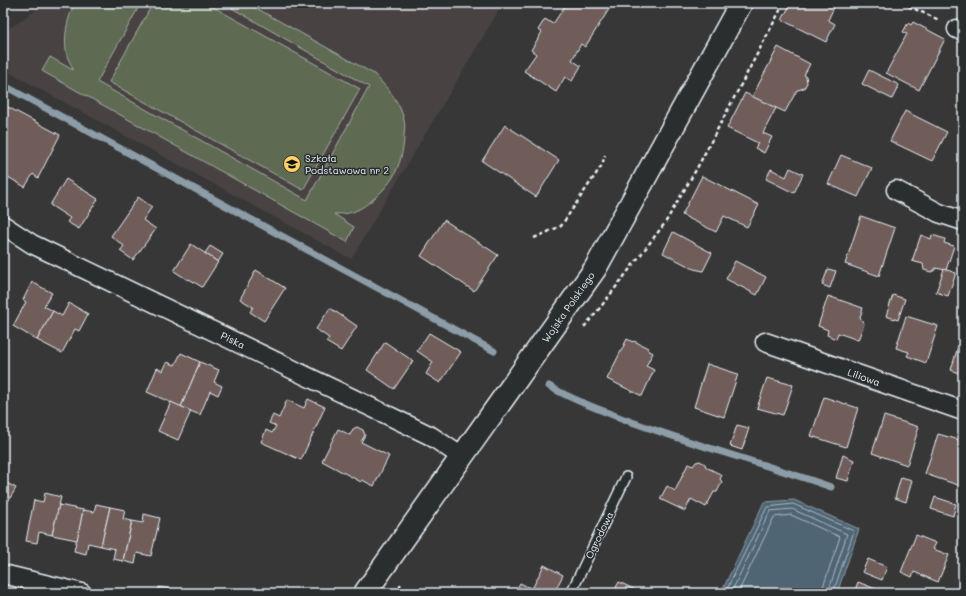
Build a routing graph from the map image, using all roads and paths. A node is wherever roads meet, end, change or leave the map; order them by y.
1 (741, 3) edge
2 (902, 3) edge
3 (960, 30) edge
4 (605, 155) dead end
5 (896, 190) dead end
6 (963, 221) edge
7 (3, 225) edge
8 (534, 238) dead end
9 (765, 342) dead end
10 (963, 411) edge
11 (462, 457) junction
12 (626, 477) dead end
13 (3, 574) edge
14 (368, 592) edge
15 (82, 593) edge
16 (571, 593) edge

1 - 11 main road, Wojska Polskiego
2 - 3 path
4 - 8 path
5 - 6 street
7 - 11 street, Piska
9 - 10 street, Liliowa
11 - 14 main road, Wojska Polskiego
12 - 16 lane, Ogrodowa
13 - 15 street

